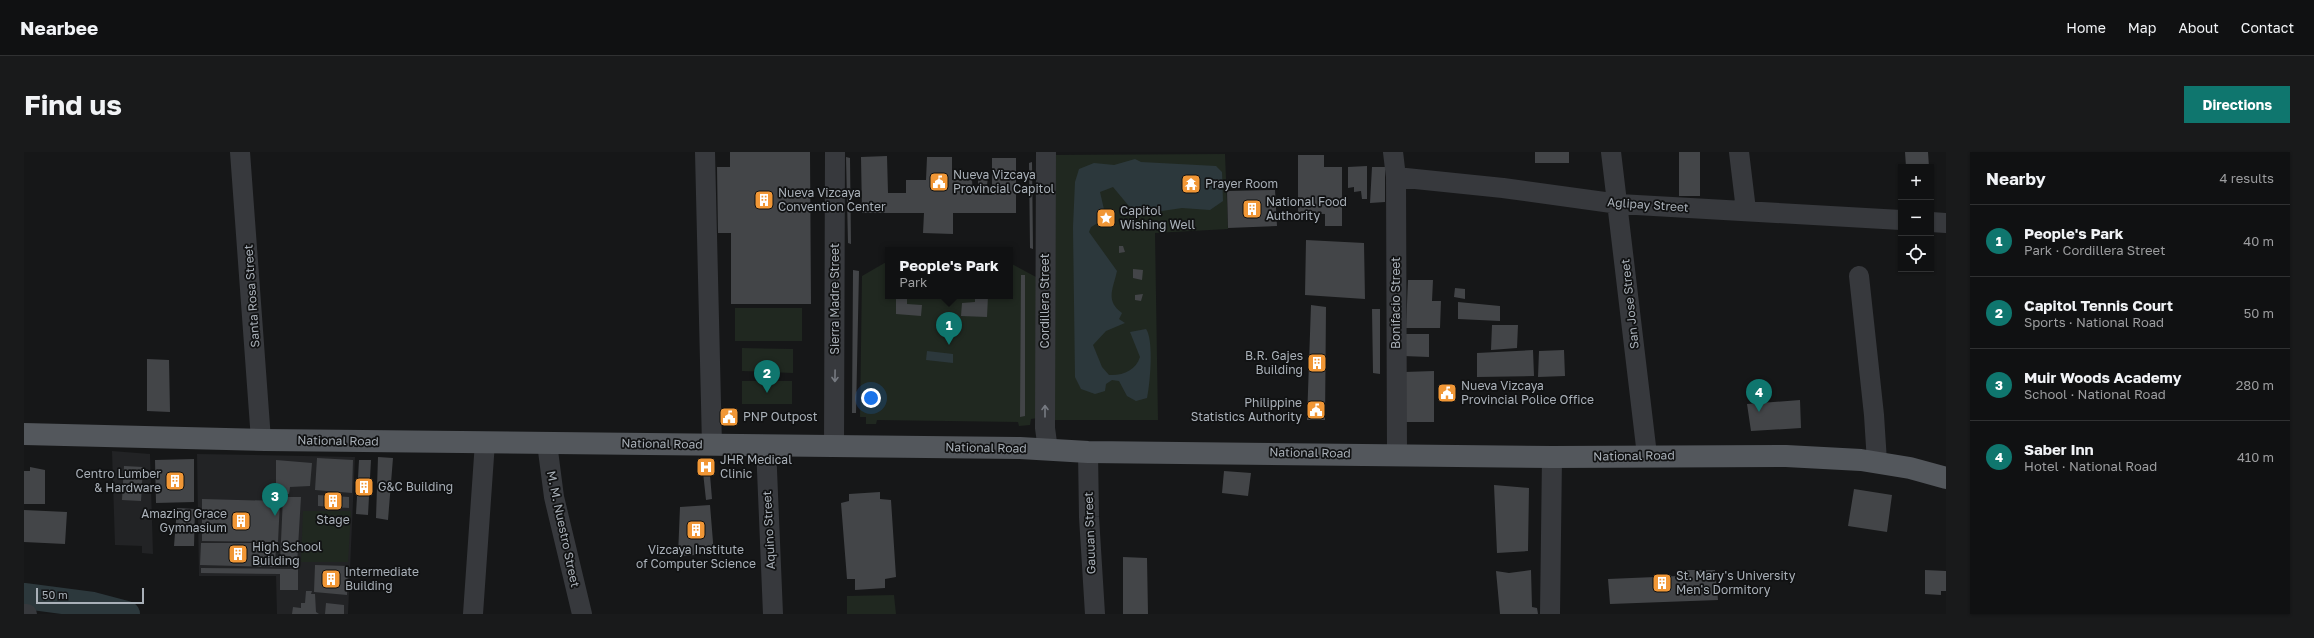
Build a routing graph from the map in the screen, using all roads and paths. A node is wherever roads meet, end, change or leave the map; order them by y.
1 (240, 152) edge
2 (705, 152) edge
3 (835, 152) edge
4 (1046, 152) edge
5 (1393, 152) edge
6 (1612, 152) edge
7 (1739, 152) edge
8 (1396, 177) junction
9 (1619, 204) junction
10 (1746, 210) junction
11 (1898, 220) edge
12 (1934, 222) edge
13 (1946, 223) edge
14 (1859, 276) dead end
15 (24, 434) edge
16 (261, 440) junction
17 (484, 442) junction
18 (547, 443) junction
19 (712, 445) junction
20 (766, 446) junction
21 (834, 446) junction
22 (1048, 450) junction
23 (1088, 452) junction
24 (1397, 454) junction
25 (1647, 455) junction
26 (1552, 457) junction
27 (1876, 462) junction
28 (1946, 478) edge
29 (473, 614) edge
30 (582, 614) edge
31 (773, 614) edge
32 (1095, 614) edge
33 (1550, 614) edge

1 - 16 street, Santa Rosa Street
2 - 19 street
3 -> 21 street, Sierra Madre Street
22 -> 4 street, Cordillera Street
5 - 8 street, Bonifacio Street
6 - 9 street, San Jose Street
7 - 10 street
8 - 9 street, Aglipay Street
8 - 24 street, Bonifacio Street
9 - 10 street, Aglipay Street
9 - 25 street, San Jose Street
10 - 11 street, Aglipay Street
12 - 13 street
14 - 27 street
15 - 16 main road, National Road
16 - 17 main road, National Road
17 - 18 main road, National Road
17 - 29 street
18 - 19 main road, National Road
18 - 30 street, M. M. Nuestro Street
19 - 20 main road, National Road
20 - 21 main road, National Road
20 - 31 street, Aquino Street
21 - 22 main road, National Road
22 - 23 main road, National Road
23 - 24 main road, National Road
23 - 32 street, Gauuan Street
24 - 26 main road, National Road
25 - 26 main road, National Road
25 - 27 main road, National Road
26 - 33 street
27 - 28 main road, National Road

